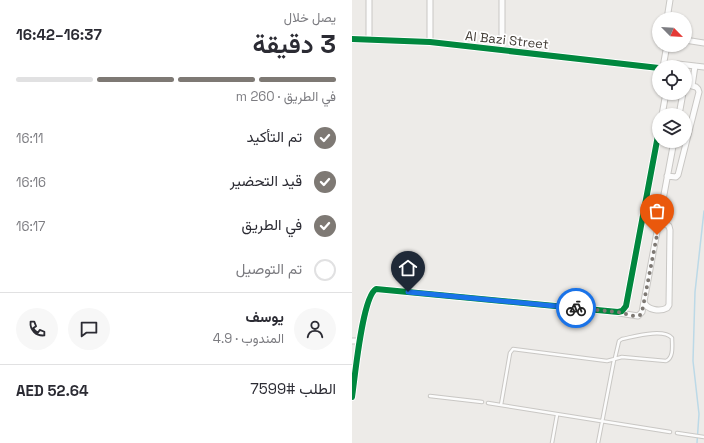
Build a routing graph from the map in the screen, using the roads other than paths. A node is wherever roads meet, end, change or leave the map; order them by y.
1 (369, 0) edge
2 (430, 0) edge
3 (502, 0) edge
4 (670, 0) edge
5 (668, 12) edge
6 (352, 39) edge
7 (369, 40) junction
8 (692, 41) edge
9 (430, 42) junction
10 (704, 43) edge
11 (502, 50) junction
12 (692, 66) edge
13 (695, 66) junction
14 (652, 67) edge
15 (704, 68) edge
16 (692, 86) joint
17 (656, 148) edge
18 (673, 148) edge
19 (667, 176) junction
20 (659, 222) junction
21 (644, 301) junction
22 (618, 312) junction
23 (352, 340) edge
24 (359, 341) junction
25 (615, 358) junction
26 (430, 396) dead end
27 (352, 397) edge
28 (482, 402) dead end
29 (488, 403) dead end
30 (501, 406) junction
31 (557, 415) junction
32 (602, 421) junction
33 (670, 432) dead end
34 (677, 433) dead end
35 (704, 437) edge
36 (552, 443) edge
37 (598, 443) edge

1 - 7 street
2 - 9 street
3 - 11 street
4 - 5 street
6 - 7 street, Al Bazi Street
7 - 9 street, Al Bazi Street
8 - 10 street
9 - 11 street, Al Bazi Street
11 - 14 street, Al Bazi Street
12 - 13 street
13 - 15 street
13 - 16 street
16 - 19 street
17 - 22 street
18 - 19 street
19 - 20 street
20 - 21 street
20 - 21 street
21 - 22 street
22 - 24 street
23 - 24 street
24 - 27 street
25 - 25 lane
25 - 30 lane
25 - 32 lane
26 - 28 lane
29 - 30 lane
30 - 31 lane
31 - 32 lane
31 - 36 lane
32 - 33 lane
32 - 37 lane
34 - 35 lane

